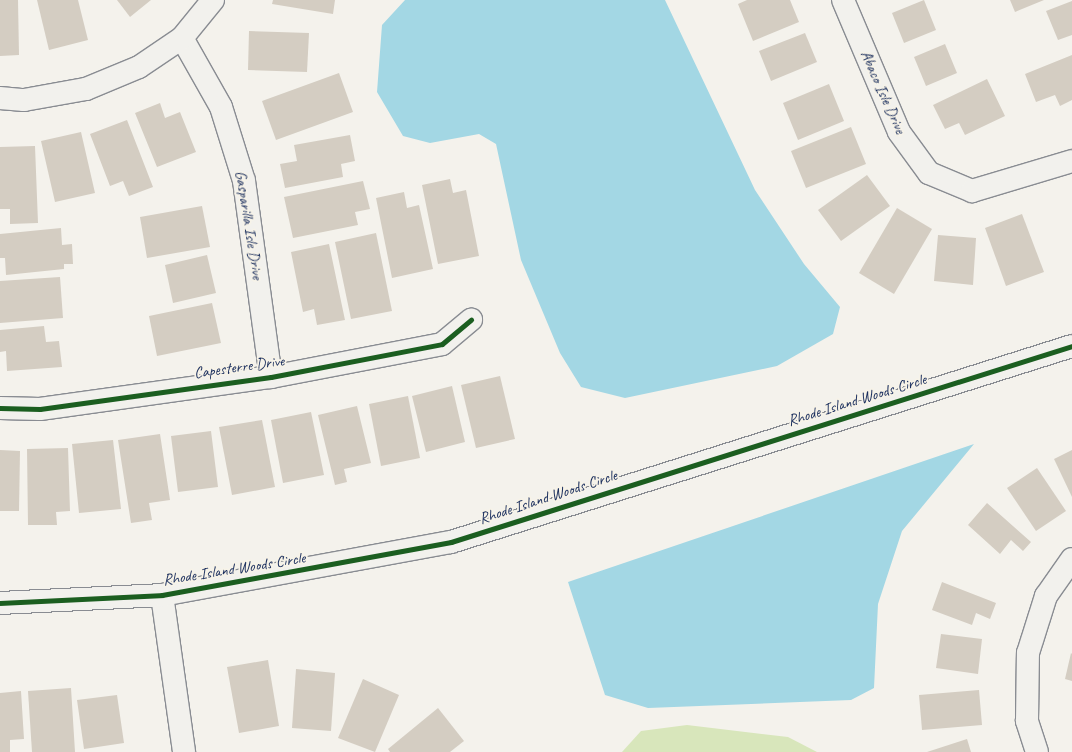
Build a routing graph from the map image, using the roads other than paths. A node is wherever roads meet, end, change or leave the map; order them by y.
1 (213, 0) edge
2 (843, 0) edge
3 (182, 38) junction
4 (0, 98) edge
5 (1072, 162) edge
6 (471, 320) dead end
7 (1072, 346) edge
8 (271, 377) junction
9 (0, 408) edge
10 (1072, 559) edge
11 (162, 595) junction
12 (5, 601) edge
13 (184, 752) edge
14 (1037, 752) edge

1 - 3 street
2 - 5 street, Abaco Isle Drive
3 - 4 street
3 - 8 street, Gasparilla Isle Drive
6 - 8 street, Capesterre Drive
7 - 11 street, Rhode Island Woods Circle
8 - 9 street, Capesterre Drive
10 - 14 street
11 - 12 street, Rhode Island Woods Circle
11 - 13 street

